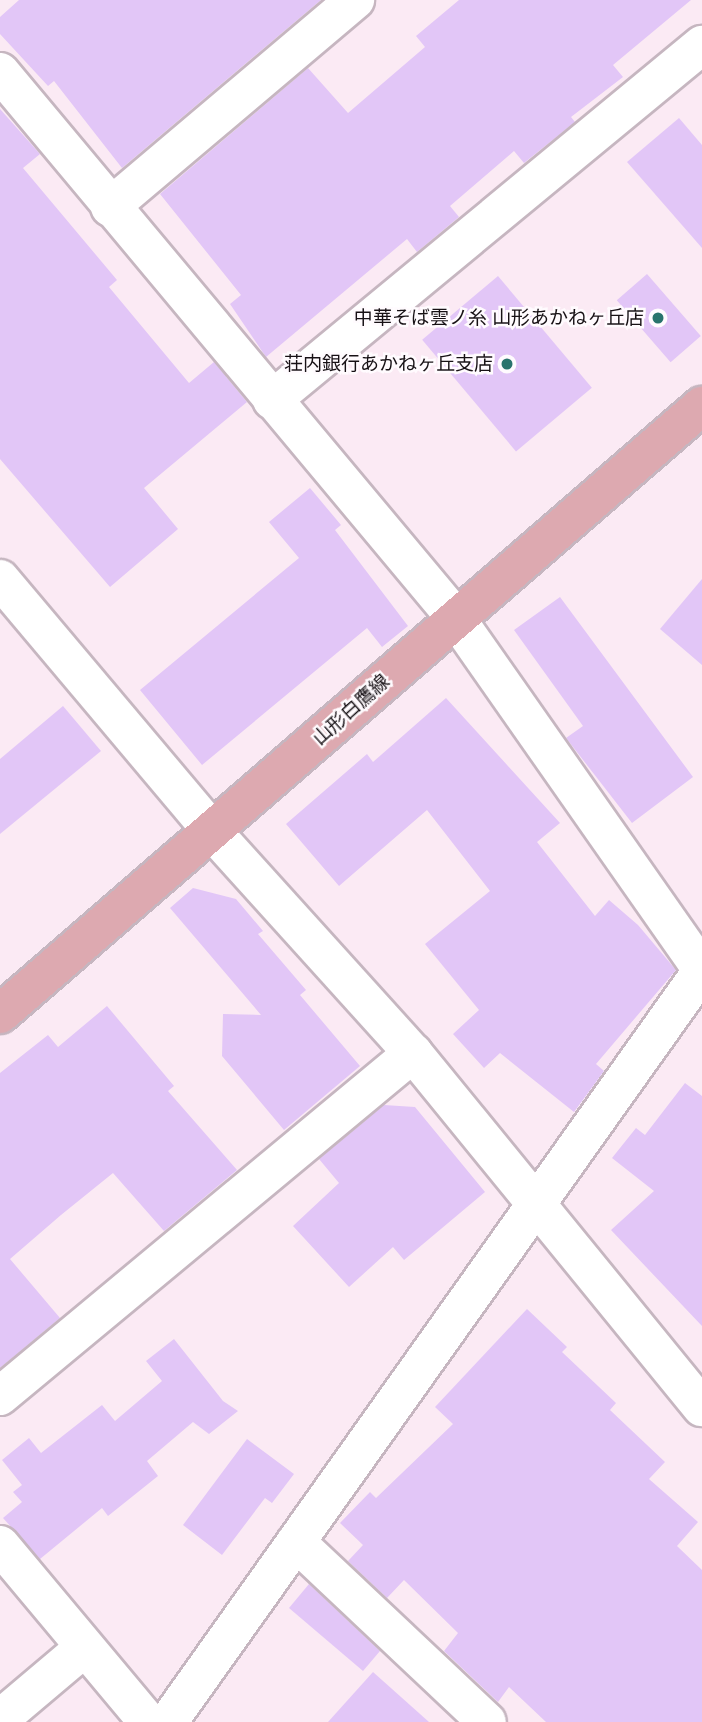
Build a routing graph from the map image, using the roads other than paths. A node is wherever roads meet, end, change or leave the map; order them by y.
1 (355, 0) edge
2 (702, 45) edge
3 (0, 72) edge
4 (110, 207) junction
5 (272, 400) junction
6 (702, 406) edge
7 (0, 579) edge
8 (454, 617) junction
9 (213, 832) junction
10 (702, 970) edge
11 (0, 1014) edge
12 (413, 1053) junction
13 (536, 1208) junction
14 (0, 1396) edge
15 (702, 1407) edge
16 (296, 1542) junction
17 (0, 1545) edge
18 (84, 1648) junction
19 (0, 1719) edge
20 (148, 1722) edge
21 (168, 1722) edge
22 (487, 1722) edge

1 - 4 street
2 - 5 street
3 - 4 street
4 - 5 street
5 - 8 street
6 - 8 main road, 山形白鷹線
7 - 9 street
8 - 9 main road, 山形白鷹線
8 - 10 street
9 - 11 main road, 山形白鷹線
9 - 12 street
10 - 13 street
12 - 13 street
12 - 14 street
13 - 15 street
13 - 16 street
16 - 21 street
16 - 22 street
17 - 18 street
18 - 19 street
18 - 20 street

